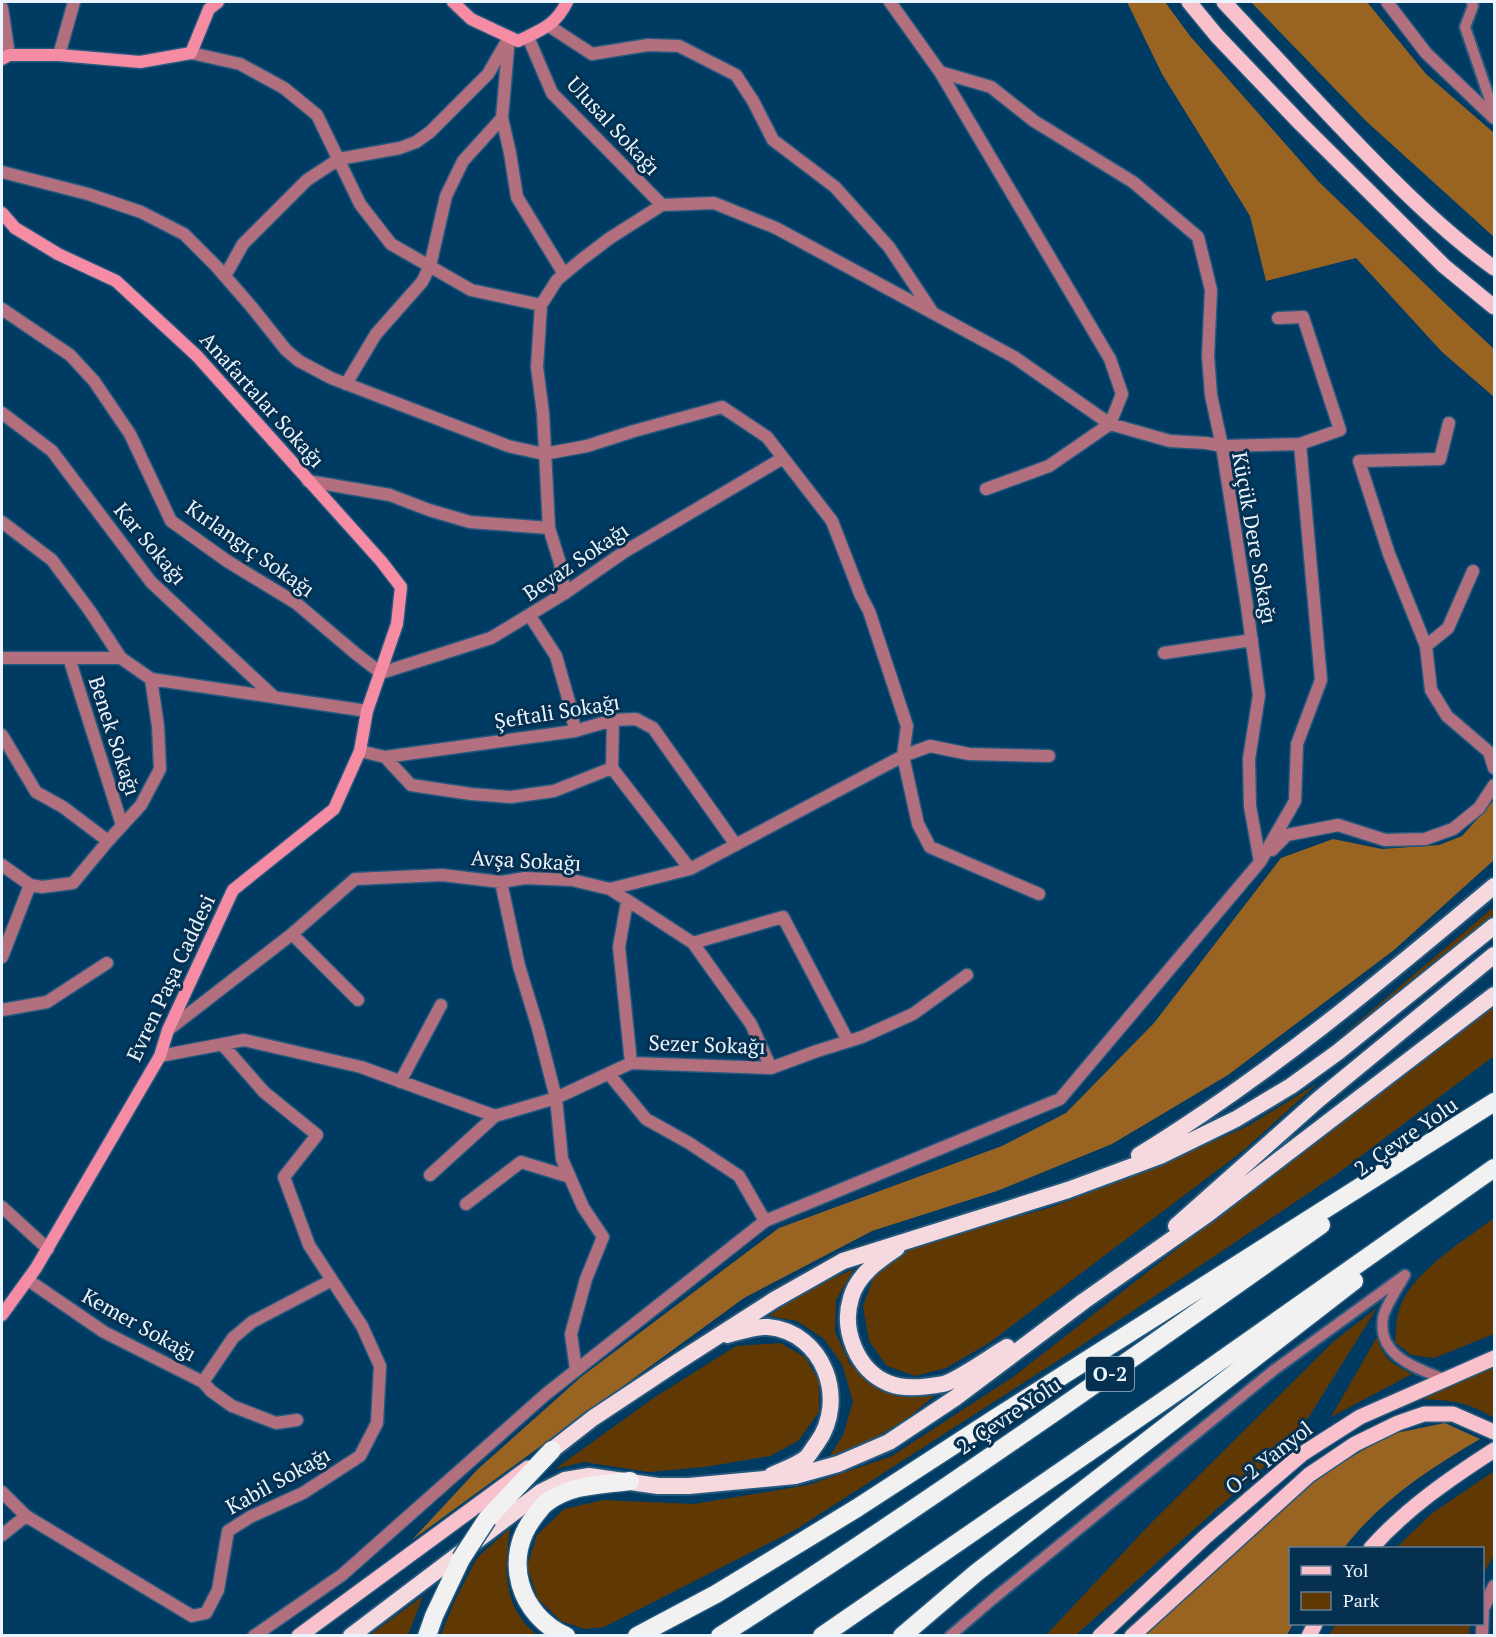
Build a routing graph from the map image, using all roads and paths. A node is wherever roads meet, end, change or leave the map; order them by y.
1 (74, 2) edge
2 (218, 2) edge
3 (453, 2) edge
4 (567, 2) edge
5 (890, 2) edge
6 (1189, 2) edge
7 (1224, 2) edge
8 (1387, 2) edge
9 (1472, 2) edge
10 (2, 8) edge
11 (549, 26) junction
12 (509, 37) junction
13 (528, 37) junction
14 (190, 53) junction
15 (59, 55) junction
16 (5, 57) edge
17 (940, 72) junction
18 (1494, 112) edge
19 (502, 118) junction
20 (1494, 118) edge
21 (339, 159) junction
22 (2, 172) edge
23 (662, 205) junction
24 (2, 213) edge
25 (430, 266) junction
26 (1494, 268) edge
27 (564, 274) junction
28 (225, 276) junction
29 (541, 305) junction
30 (1494, 307) edge
31 (2, 309) edge
32 (932, 312) junction
33 (1278, 318) dead end
34 (346, 384) junction
35 (2, 413) edge
36 (1449, 423) dead end
37 (1110, 424) junction
38 (1300, 444) junction
39 (1222, 446) junction
40 (544, 454) junction
41 (783, 458) junction
42 (308, 481) junction
43 (986, 489) dead end
44 (2, 522) edge
45 (549, 528) junction
46 (1473, 571) dead end
47 (565, 593) junction
48 (530, 616) junction
49 (1252, 640) junction
50 (1426, 646) junction
51 (1164, 653) dead end
52 (2, 658) edge
53 (69, 658) junction
54 (121, 658) junction
55 (381, 673) junction
56 (151, 679) junction
57 (273, 696) junction
58 (367, 711) junction
59 (613, 720) junction
60 (575, 731) junction
61 (2, 735) edge
62 (360, 751) junction
63 (903, 756) junction
64 (1049, 756) dead end
65 (385, 757) junction
66 (612, 768) junction
67 (1494, 768) edge
68 (1494, 785) edge
69 (122, 825) junction
70 (108, 841) junction
71 (736, 845) junction
72 (1260, 862) junction
73 (2, 865) edge
74 (690, 869) junction
75 (501, 882) junction
76 (30, 885) junction
77 (1494, 886) edge
78 (610, 889) junction
79 (1039, 894) dead end
80 (627, 902) junction
81 (1494, 926) edge
82 (292, 934) junction
83 (693, 943) junction
84 (2, 957) edge
85 (1492, 958) edge
86 (107, 963) dead end
87 (967, 975) dead end
88 (1494, 995) edge
89 (358, 1000) dead end
90 (441, 1005) dead end
91 (2, 1010) edge
92 (168, 1030) junction
93 (848, 1041) junction
94 (222, 1044) junction
95 (160, 1056) junction
96 (631, 1062) junction
97 (771, 1068) junction
98 (609, 1074) junction
99 (400, 1082) junction
100 (556, 1098) junction
101 (1494, 1102) edge
102 (495, 1116) junction
103 (1494, 1168) edge
104 (1494, 1173) edge
105 (430, 1175) dead end
106 (1106, 1176) junction
107 (570, 1177) junction
108 (466, 1204) dead end
109 (2, 1207) edge
110 (765, 1221) junction
111 (910, 1239) junction
112 (48, 1249) junction
113 (1126, 1272) junction
114 (332, 1280) junction
115 (28, 1281) junction
116 (1084, 1300) junction
117 (2, 1316) edge
118 (718, 1336) junction
119 (1494, 1358) edge
120 (576, 1370) junction
121 (1444, 1379) junction
122 (203, 1382) junction
123 (297, 1420) dead end
124 (1494, 1432) edge
125 (552, 1450) junction
126 (1494, 1450) edge
127 (630, 1481) junction
128 (740, 1483) junction
129 (2, 1492) edge
130 (26, 1516) junction
131 (2, 1535) edge
132 (1372, 1547) edge
133 (1494, 1586) edge
134 (1484, 1607) edge
135 (254, 1635) edge
136 (299, 1635) edge
137 (351, 1635) edge
138 (427, 1635) edge
139 (566, 1635) edge
140 (637, 1635) edge
141 (720, 1635) edge
142 (822, 1635) edge
143 (902, 1635) edge
144 (950, 1635) edge
145 (1100, 1635) edge
146 (1132, 1635) edge

1 - 15 street
2 - 14 main road
3 - 12 main road
4 - 11 main road
5 - 17 street
6 - 30 main road
7 - 26 main road
8 - 20 street
9 - 18 lane
10 - 16 street
11 - 13 main road
11 - 32 street
12 - 13 main road
12 - 19 street
12 - 21 street
13 - 23 street, Ulusal Sokağı
14 - 15 main road
14 - 21 street
15 - 16 main road
17 - 37 street
17 - 39 street
19 - 25 street
19 - 27 street
21 - 25 street
21 - 28 street
22 - 28 street
23 - 27 street
23 - 32 street, Küçük Dere Sokağı
24 - 42 main road, Anafartalar Sokağı
25 - 29 street
25 - 34 street
27 - 29 street
28 - 34 street
29 - 40 street
31 - 55 street, Kırlangıç Sokağı
32 - 37 street, Küçük Dere Sokağı
33 - 38 street
34 - 40 street
35 - 57 street, Kar Sokağı
36 - 50 street
37 - 39 street, Küçük Dere Sokağı
37 - 43 street
38 - 39 street
38 - 72 street
39 - 49 street, Küçük Dere Sokağı
40 - 41 street
40 - 45 street
41 - 47 street, Beyaz Sokağı
41 - 63 street
42 - 45 street
42 - 55 main road, Anafartalar Sokağı
44 - 54 street
45 - 47 street
46 - 50 street
47 - 48 street, Beyaz Sokağı
48 - 55 street, Beyaz Sokağı
48 - 60 street
49 - 51 street, Küçük Dere Sokağı
49 - 72 street, Küçük Dere Sokağı
50 - 67 street
52 - 53 street
53 - 54 street
53 - 69 street, Benek Sokağı
54 - 56 street
55 - 58 main road, Evren Paşa Caddesi
56 - 57 street
56 - 69 street
57 - 58 street
58 - 62 main road, Evren Paşa Caddesi
59 - 60 street, Şeftali Sokağı
59 - 66 street
59 - 71 street, Şeftali Sokağı
60 - 65 street, Şeftali Sokağı
61 - 70 street
62 - 65 street, Şeftali Sokağı
62 - 92 main road, Evren Paşa Caddesi
63 - 64 street, Avşa Sokağı
63 - 71 street, Avşa Sokağı
63 - 79 street
65 - 66 street
66 - 74 street
68 - 72 street
69 - 70 street
70 - 76 street
71 - 74 street, Avşa Sokağı
72 - 110 street
73 - 76 street
74 - 78 street, Avşa Sokağı
75 - 78 street, Avşa Sokağı
75 - 82 street, Avşa Sokağı
75 - 100 street
76 - 84 street
77 - 106 highway
78 - 80 street
80 - 83 street
80 - 96 street
81 - 106 highway
82 - 89 street
82 - 92 street, Avşa Sokağı
83 - 93 street
83 - 97 street
85 - 113 highway
86 - 91 street
87 - 93 street, Sezer Sokağı
88 - 113 highway
90 - 99 street
92 - 95 main road, Evren Paşa Caddesi
93 - 97 street, Sezer Sokağı
94 - 95 street
94 - 99 street
94 - 114 street, Kabil Sokağı
95 - 112 main road, Evren Paşa Caddesi
96 - 97 street, Sezer Sokağı
96 - 98 street, Sezer Sokağı
98 - 100 street, Sezer Sokağı
98 - 110 street
99 - 102 street
100 - 102 street, Sezer Sokağı
100 - 107 street
101 - 140 highway
101 - 141 highway, 2. Çevre Yolu / O-2
102 - 105 street
103 - 142 highway, O-2
104 - 143 highway
106 - 111 highway
107 - 108 street
107 - 120 street
109 - 112 street
110 - 120 street
111 - 116 highway
111 - 118 highway
112 - 115 main road, Evren Paşa Caddesi
113 - 116 highway
114 - 122 street
114 - 130 street, Kabil Sokağı
115 - 117 main road, Evren Paşa Caddesi
115 - 122 street, Kemer Sokağı
116 - 128 highway
118 - 125 highway
118 - 128 highway
119 - 121 main road, O-2 Yanyol
120 - 135 street
121 - 144 lane
121 - 145 main road, O-2 Yanyol
122 - 123 street, Kemer Sokağı
124 - 146 main road
125 - 136 main road
125 - 138 highway, bridge
126 - 132 main road
127 - 128 highway
127 - 137 highway
127 - 139 highway
129 - 130 street, Kabil Sokağı
130 - 131 street
133 - 134 street

